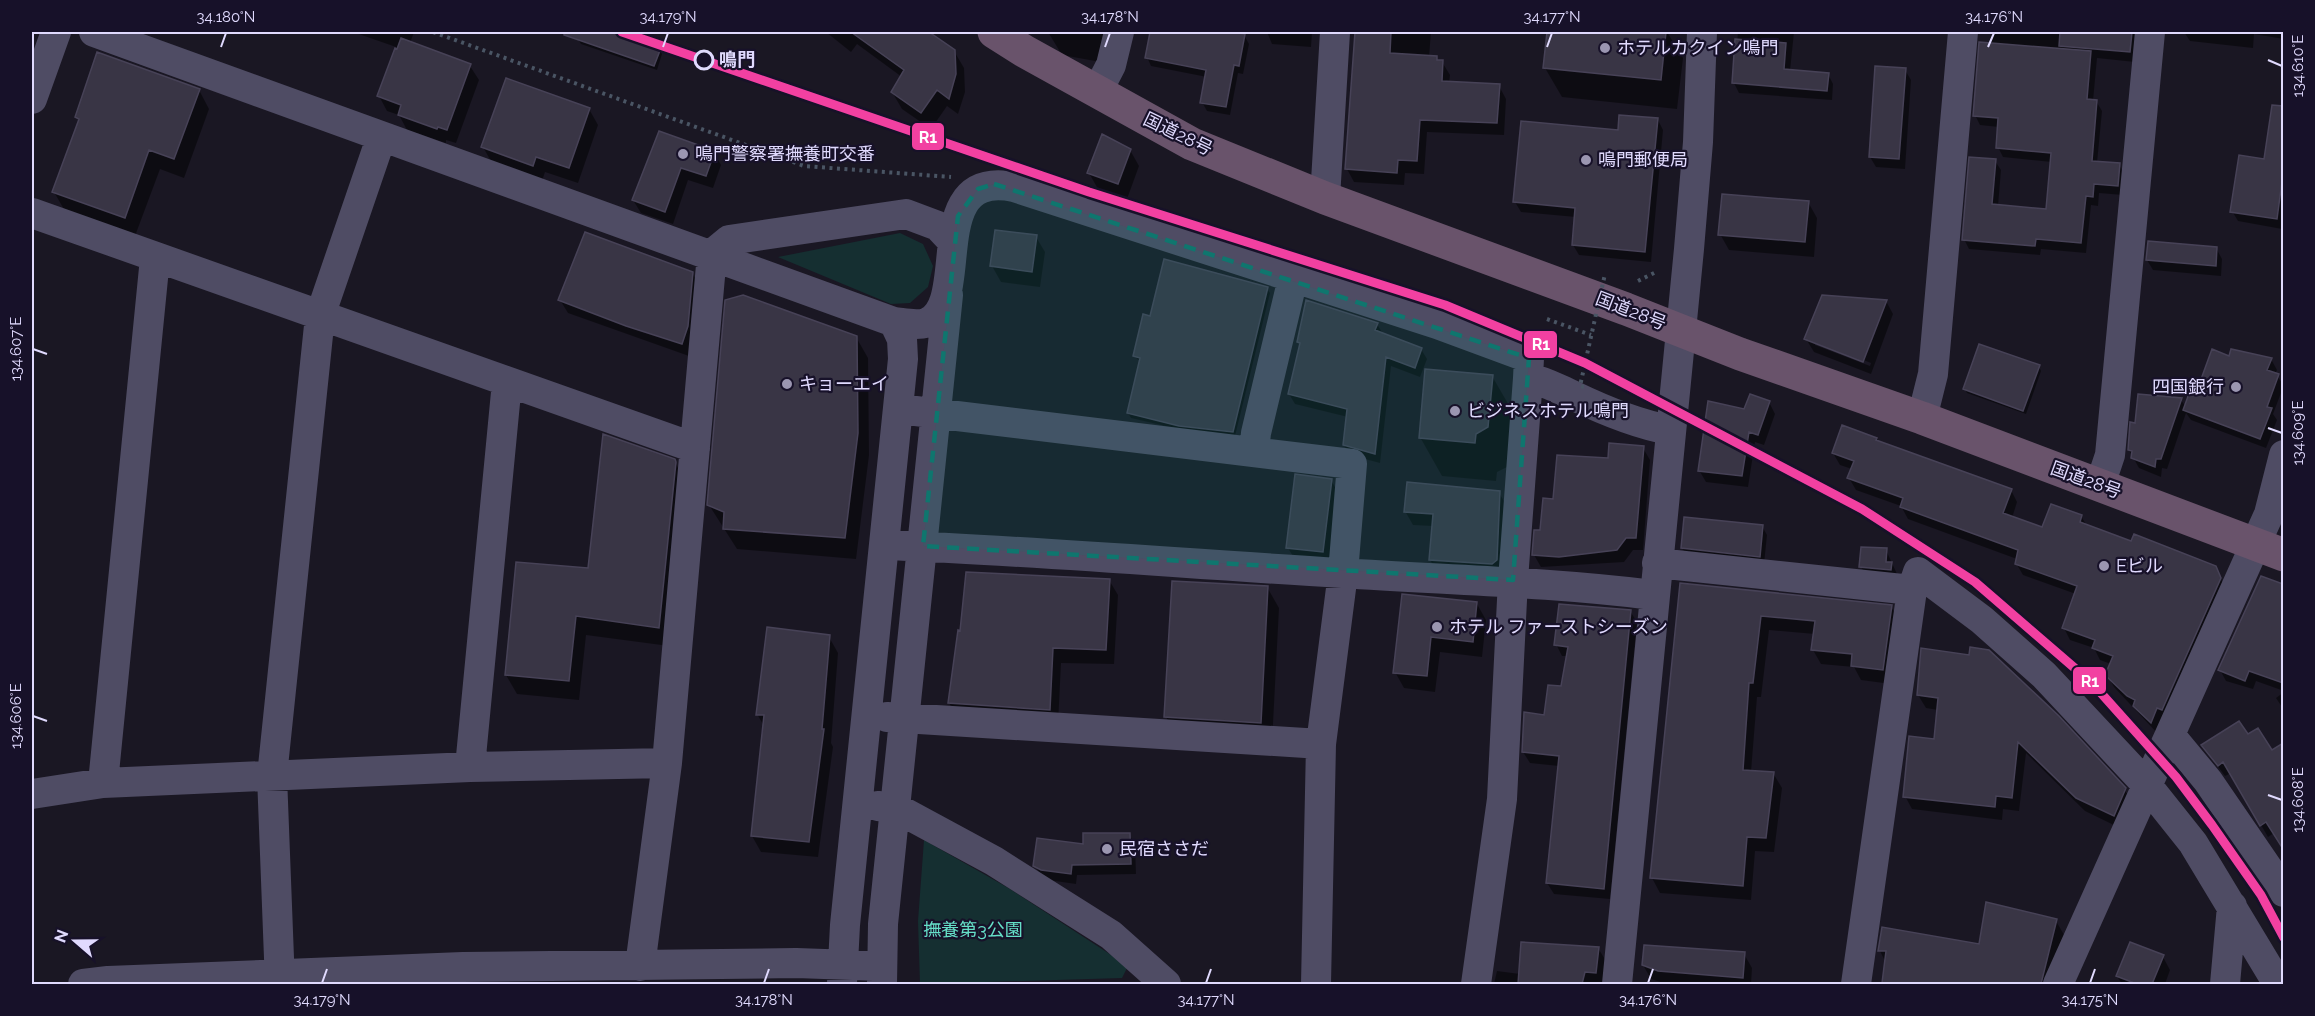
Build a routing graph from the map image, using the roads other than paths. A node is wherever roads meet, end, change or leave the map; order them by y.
1 (56, 32) edge
2 (94, 32) edge
3 (994, 32) edge
4 (1119, 32) edge
5 (1335, 32) edge
6 (1702, 32) edge
7 (1963, 32) edge
8 (2150, 32) edge
9 (1097, 92) junction
10 (32, 99) edge
11 (381, 138) junction
12 (1325, 198) junction
13 (32, 213) edge
14 (952, 241) junction
15 (712, 254) junction
16 (155, 258) junction
17 (950, 271) junction
18 (1293, 278) junction
19 (320, 316) junction
20 (894, 322) junction
21 (1681, 331) junction
22 (1528, 378) junction
23 (507, 382) junction
24 (898, 409) junction
25 (937, 414) junction
26 (1922, 418) junction
27 (1670, 430) junction
28 (694, 448) junction
29 (1254, 452) junction
30 (2283, 455) edge
31 (2100, 485) junction
32 (885, 545) junction
33 (923, 546) junction
34 (2270, 550) edge
35 (1657, 563) junction
36 (1343, 573) junction
37 (1513, 580) junction
38 (1912, 590) junction
39 (1653, 595) junction
40 (866, 715) junction
41 (905, 719) junction
42 (2170, 735) junction
43 (1321, 744) junction
44 (667, 763) junction
45 (470, 767) junction
46 (272, 776) junction
47 (103, 783) junction
48 (2146, 784) junction
49 (32, 794) edge
50 (857, 804) junction
51 (896, 808) junction
52 (2283, 892) edge
53 (2232, 906) junction
54 (640, 966) junction
55 (842, 974) edge
56 (882, 975) edge
57 (463, 976) edge
58 (279, 979) edge
59 (99, 983) edge
60 (1166, 984) edge
61 (1316, 984) edge
62 (1476, 984) edge
63 (1623, 984) edge
64 (1856, 984) edge
65 (2058, 984) edge
66 (2225, 984) edge
67 (2278, 984) edge

1 - 10 street
2 - 11 street
3 - 9 highway, 国道28号
4 - 9 street
5 - 12 street
6 - 21 street
7 - 26 street
8 - 31 street
9 - 12 highway, 国道28号
11 - 15 street
11 - 19 street
12 - 21 highway, 国道28号
13 - 16 street
14 - 15 street
14 - 17 street
14 - 18 street
15 - 20 street
15 - 28 street
16 - 19 street
16 - 47 street
17 - 20 street
17 - 25 street
18 - 22 street
18 - 29 street
19 - 23 street
19 - 46 street
20 - 24 street
21 - 26 highway, 国道28号
21 - 27 street
22 - 27 street
22 - 37 street
23 - 28 street
23 - 45 street
24 - 25 street
24 - 32 street
25 - 29 street
25 - 33 street
26 - 31 highway, 国道28号
27 - 35 street
28 - 44 street
29 - 36 street
30 - 34 street
31 - 34 highway, 国道28号
32 - 33 street
32 - 40 street
33 - 36 street
33 - 41 street
34 - 42 street
35 - 38 street
35 - 39 street
36 - 37 street
36 - 43 street
37 - 39 street
37 - 62 street
38 - 48 street
38 - 64 street
39 - 63 street
40 - 41 street
40 - 50 street
41 - 43 street
41 - 51 street
42 - 48 street
42 - 52 street
43 - 61 street
44 - 45 street
44 - 54 street
45 - 46 street
46 - 47 street
46 - 58 street
47 - 49 street
48 - 53 street
48 - 65 street
50 - 51 street
50 - 55 street
51 - 56 street
51 - 60 street
53 - 66 street
53 - 67 street
54 - 55 street
54 - 57 street
55 - 56 street
57 - 58 street
58 - 59 street

